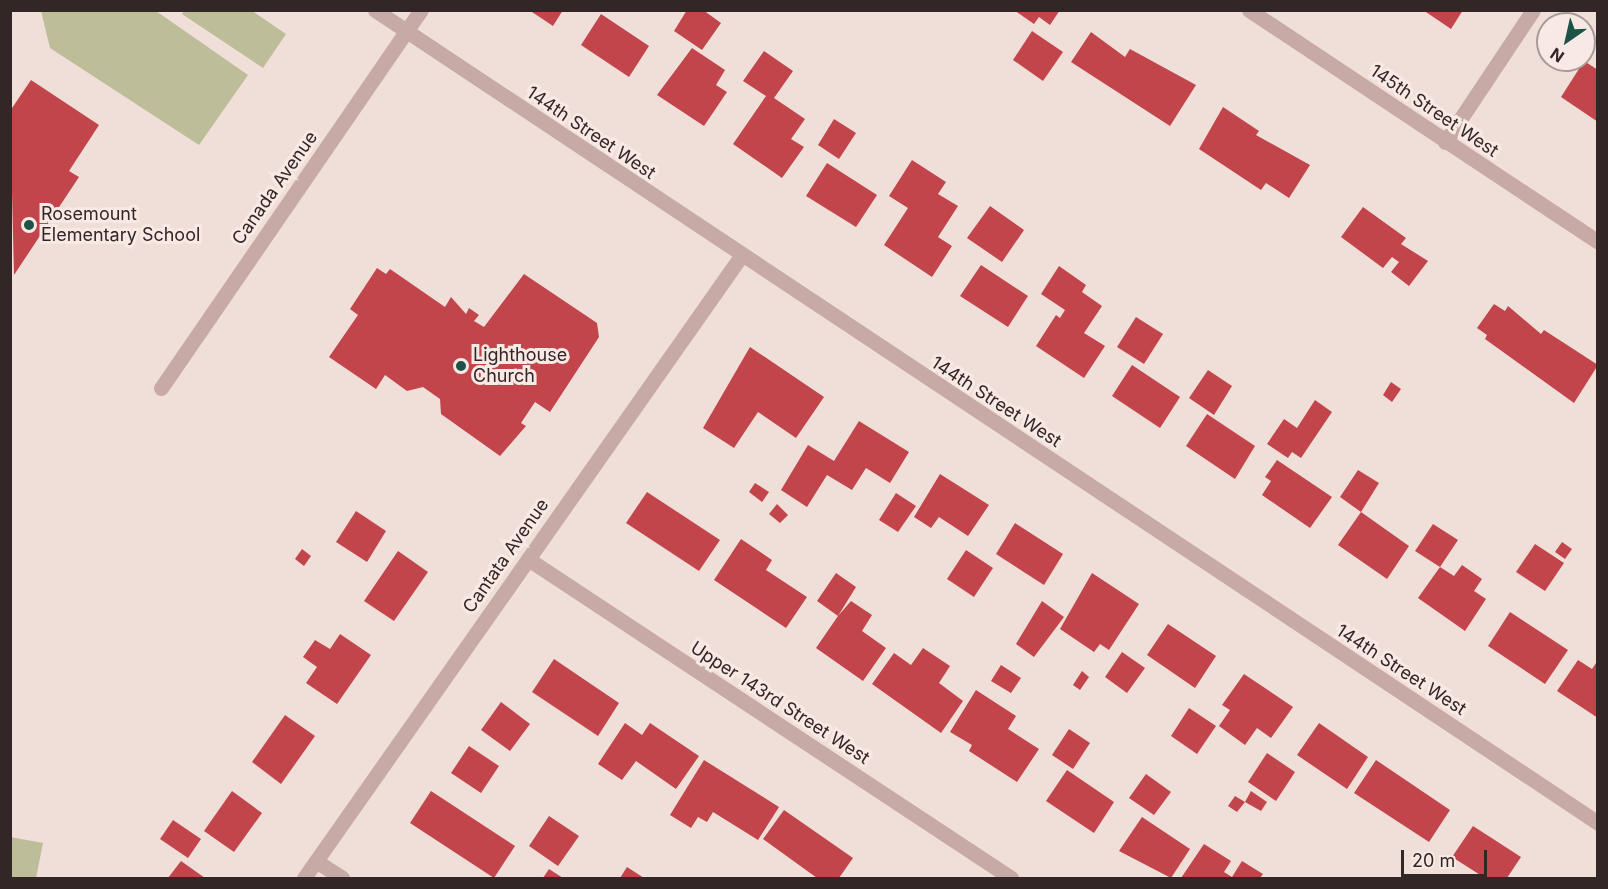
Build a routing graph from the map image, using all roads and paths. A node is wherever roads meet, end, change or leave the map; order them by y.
1 (375, 10) edge
2 (421, 10) edge
3 (1249, 10) edge
4 (1533, 10) edge
5 (406, 32) junction
6 (1445, 142) junction
7 (1598, 242) edge
8 (741, 256) junction
9 (161, 388) dead end
10 (528, 559) junction
11 (1598, 823) edge
12 (315, 861) junction
13 (304, 879) edge
14 (342, 879) edge
15 (1011, 879) edge

1 - 5 street, 144th Street West
2 - 5 street, Canada Avenue
3 - 6 street, 145th Street West
4 - 6 street
5 - 8 street, 144th Street West
5 - 9 street, Canada Avenue
6 - 7 street, 145th Street West
8 - 10 street, Cantata Avenue
8 - 11 street, 144th Street West
10 - 12 street, Cantata Avenue
10 - 15 street, Upper 143rd Street West
12 - 13 street, Cantata Avenue
12 - 14 street

